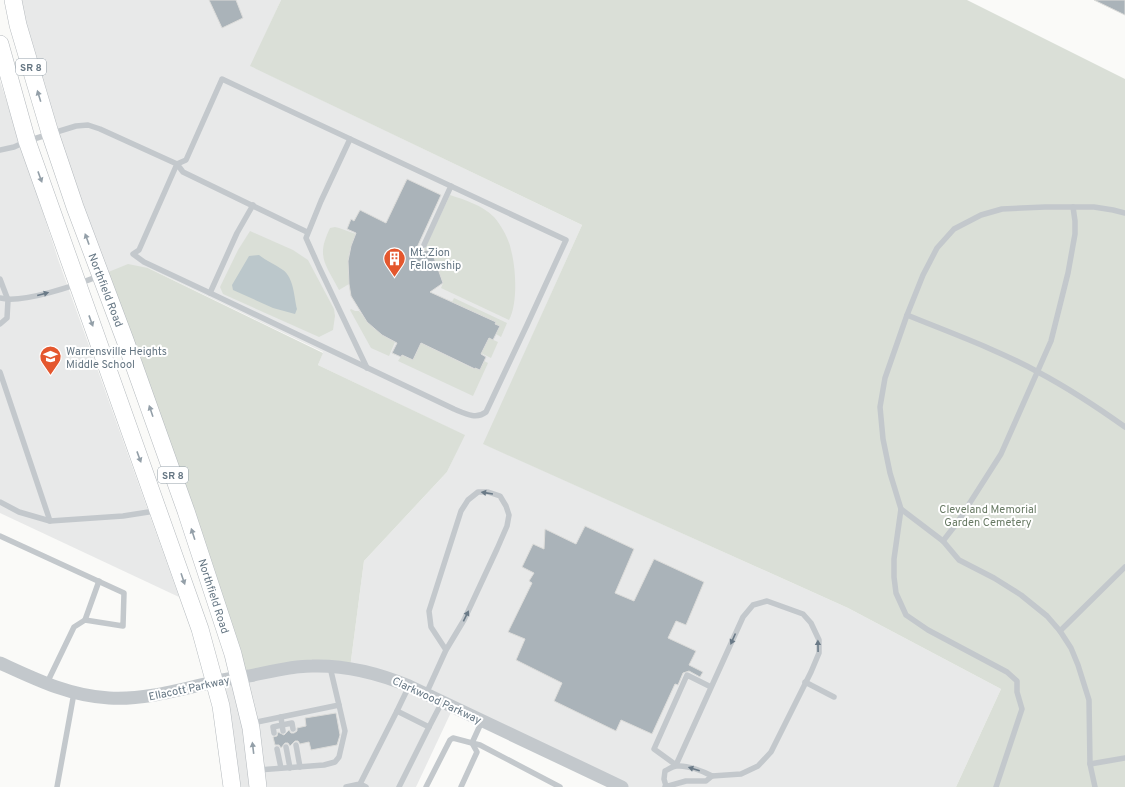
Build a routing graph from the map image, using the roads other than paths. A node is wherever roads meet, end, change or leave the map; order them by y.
1 (13, 0) edge
2 (0, 44) edge
3 (50, 133) junction
4 (350, 139) junction
5 (27, 140) junction
6 (0, 150) edge
7 (177, 164) junction
8 (451, 186) junction
9 (253, 205) junction
10 (1072, 207) junction
11 (1125, 214) edge
12 (308, 232) junction
13 (424, 244) dead end
14 (101, 275) junction
15 (0, 279) edge
16 (78, 284) junction
17 (210, 293) junction
18 (0, 298) edge
19 (8, 300) junction
20 (906, 315) junction
21 (0, 324) edge
22 (367, 368) junction
23 (0, 372) edge
24 (1038, 372) junction
25 (1125, 427) edge
26 (0, 502) edge
27 (901, 508) junction
28 (159, 510) junction
29 (50, 521) junction
30 (0, 536) edge
31 (943, 541) junction
32 (1125, 567) edge
33 (99, 581) junction
34 (85, 620) junction
35 (1060, 630) junction
36 (446, 650) junction
37 (0, 663) edge
38 (330, 666) junction
39 (239, 678) junction
40 (215, 682) junction
41 (806, 682) junction
42 (46, 684) junction
43 (409, 686) junction
44 (711, 687) junction
45 (74, 693) junction
46 (425, 694) junction
47 (834, 696) dead end
48 (442, 702) junction
49 (339, 705) junction
50 (397, 711) junction
51 (281, 717) junction
52 (482, 721) junction
53 (250, 723) junction
54 (429, 727) junction
55 (282, 728) junction
56 (293, 729) dead end
57 (274, 733) dead end
58 (472, 743) junction
59 (296, 745) dead end
60 (286, 747) dead end
61 (277, 749) dead end
62 (1125, 758) edge
63 (1090, 764) junction
64 (676, 765) junction
65 (300, 767) junction
66 (281, 768) junction
67 (290, 768) junction
68 (712, 776) junction
69 (257, 779) edge
70 (360, 784) junction
71 (666, 786) edge
72 (56, 787) edge
73 (232, 787) edge
74 (346, 787) edge
75 (366, 787) edge
76 (399, 787) edge
77 (426, 787) edge
78 (461, 787) edge
79 (560, 787) edge
80 (622, 787) edge
81 (996, 787) edge
82 (1095, 787) edge

3 -> 1 main road, Northfield Road / SR 8
2 - 5 main road, SR 8
3 - 5 lane
3 - 7 lane
14 -> 3 main road, Northfield Road / SR 8
4 - 7 lane
4 - 8 lane
4 - 12 lane
5 - 6 lane
5 -> 16 main road, SR 8
7 - 9 lane
7 - 17 lane
8 - 13 lane
8 - 22 lane
9 - 12 lane
9 - 17 lane
10 - 11 lane
10 - 20 lane
10 - 24 lane
12 - 22 lane
14 - 16 lane
39 -> 14 main road, Northfield Road / SR 8
15 - 19 lane
19 -> 16 lane
16 -> 28 main road, SR 8
17 - 22 lane
18 - 19 lane
19 - 21 lane
20 - 24 lane
20 - 27 lane
23 - 29 lane
24 - 25 lane
24 - 31 lane
26 - 29 lane
27 - 31 lane
27 - 81 lane
28 - 29 lane
28 -> 40 main road, SR 8
30 - 33 lane
31 - 35 lane
32 - 35 lane
33 - 34 lane
33 - 34 lane
34 - 42 lane
35 - 63 lane
36 -> 36 lane
36 - 46 lane
37 - 42 street, Ellacott Parkway
38 - 39 street, Clarkwood Parkway
38 - 43 street, Clarkwood Parkway
38 - 49 lane
39 - 40 street, Ellacott Parkway
39 - 53 main road, Northfield Road / SR 8
40 - 45 street, Ellacott Parkway
40 - 73 main road, SR 8
41 -> 44 lane
41 - 47 lane
41 - 68 lane
42 - 45 street, Ellacott Parkway
43 - 46 street, Clarkwood Parkway
43 - 50 lane
44 - 64 lane
44 - 64 lane
45 - 72 lane
46 - 48 street, Clarkwood Parkway
48 - 52 street, Clarkwood Parkway
48 - 54 lane
49 - 51 lane
49 - 65 lane
50 - 54 lane
50 - 70 lane
51 - 53 lane
51 - 55 lane
52 - 58 lane
52 - 80 street, Clarkwood Parkway
69 -> 53 main road, Northfield Road / SR 8
54 - 76 lane
55 - 56 lane
55 - 57 lane
58 - 77 lane
58 - 78 lane
58 - 79 lane
59 - 65 lane
60 - 67 lane
61 - 66 lane
62 - 63 lane
63 - 82 lane
68 -> 64 lane
64 - 71 lane
65 - 67 lane
66 - 67 lane
66 - 69 lane
68 - 71 lane
70 - 74 lane
70 - 75 lane

